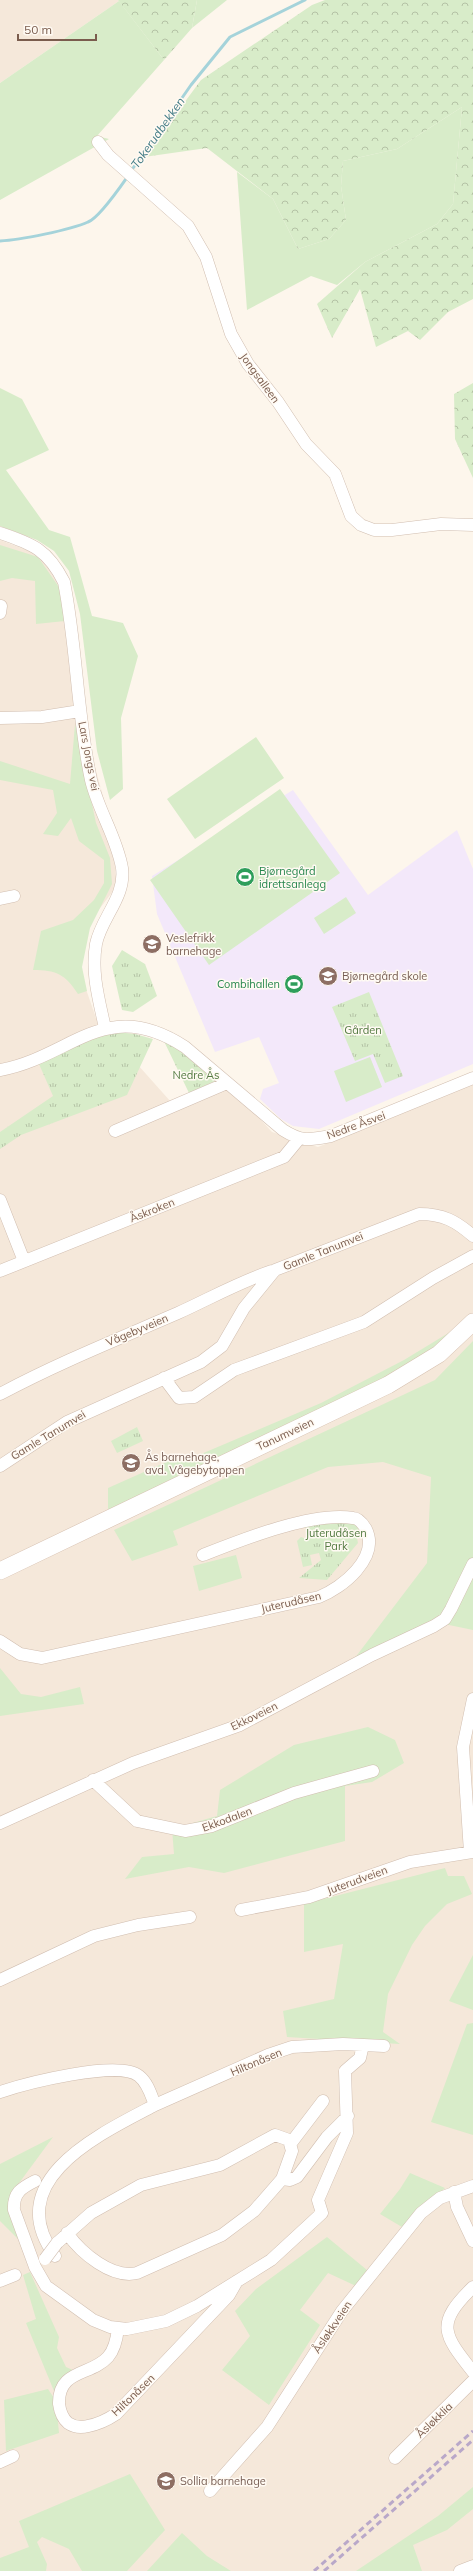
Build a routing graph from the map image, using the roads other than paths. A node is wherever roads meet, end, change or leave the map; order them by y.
1 (98, 142) dead end
2 (473, 525) edge
3 (0, 533) edge
4 (80, 711) junction
5 (0, 718) edge
6 (14, 896) dead end
7 (0, 899) edge
8 (106, 1028) junction
9 (0, 1070) edge
10 (473, 1078) edge
11 (227, 1083) junction
12 (114, 1131) dead end
13 (298, 1140) junction
14 (0, 1200) edge
15 (473, 1236) edge
16 (473, 1256) edge
17 (24, 1261) junction
18 (275, 1270) junction
19 (0, 1271) edge
20 (473, 1322) edge
21 (164, 1378) junction
22 (0, 1394) edge
23 (0, 1466) edge
24 (203, 1555) dead end
25 (473, 1564) edge
26 (0, 1571) edge
27 (2, 1646) edge
28 (473, 1700) edge
29 (373, 1770) dead end
30 (93, 1780) junction
31 (0, 1823) edge
32 (472, 1852) edge
33 (241, 1910) dead end
34 (190, 1917) dead end
35 (0, 1980) edge
36 (363, 2045) junction
37 (384, 2046) dead end
38 (0, 2092) edge
39 (323, 2100) dead end
40 (156, 2105) junction
41 (348, 2116) junction
42 (291, 2143) junction
43 (282, 2179) junction
44 (35, 2181) junction
45 (473, 2186) edge
46 (454, 2192) junction
47 (67, 2233) junction
48 (473, 2241) edge
49 (50, 2257) junction
50 (35, 2267) junction
51 (15, 2275) dead end
52 (0, 2281) edge
53 (237, 2281) junction
54 (473, 2287) edge
55 (118, 2328) junction
56 (473, 2372) edge
57 (473, 2382) edge
58 (13, 2456) dead end
59 (395, 2458) dead end
60 (0, 2462) edge
61 (210, 2491) dead end
62 (473, 2566) edge
63 (460, 2571) edge

1 - 2 street, Jongsalleen
3 - 4 street, Lars Jongs vei
4 - 5 street
4 - 8 street, Lars Jongs vei
6 - 7 street
8 - 9 street
8 - 11 street
10 - 13 street, Nedre Åsvei
11 - 12 street
11 - 13 street
13 - 17 street, Åskroken
14 - 17 street
15 - 18 street, Gamle Tanumvei
16 - 21 street
17 - 19 street, Åskroken
18 - 21 street, Gamle Tanumvei
18 - 22 street, Vågebyveien
20 - 26 main road, Tanumveien
21 - 23 street, Gamle Tanumvei
24 - 27 street, Juterudåsen
25 - 30 street, Ekkoveien
28 - 32 street
29 - 30 street, Ekkodalen
30 - 31 street, Ekkoveien
32 - 33 street, Juterudveien
34 - 35 street
36 - 37 street, Hiltonåsen
36 - 40 street, Hiltonåsen
36 - 41 street, Hiltonåsen
38 - 40 street
39 - 42 street
40 - 44 street, Hiltonåsen
41 - 43 street
41 - 53 street, Hiltonåsen
42 - 43 street
42 - 47 street
43 - 47 street
44 - 49 street, Hiltonåsen
44 - 50 street, Hiltonåsen
45 - 46 street, Åsløkkveien
46 - 48 street
46 - 61 street, Åsløkkveien
47 - 49 street, bridge
49 - 50 street
50 - 55 street, Hiltonåsen
51 - 52 street
53 - 55 street, Hiltonåsen
53 - 55 street, Hiltonåsen
54 - 56 street
57 - 59 street, Åsløkklia
58 - 60 street
62 - 63 street

